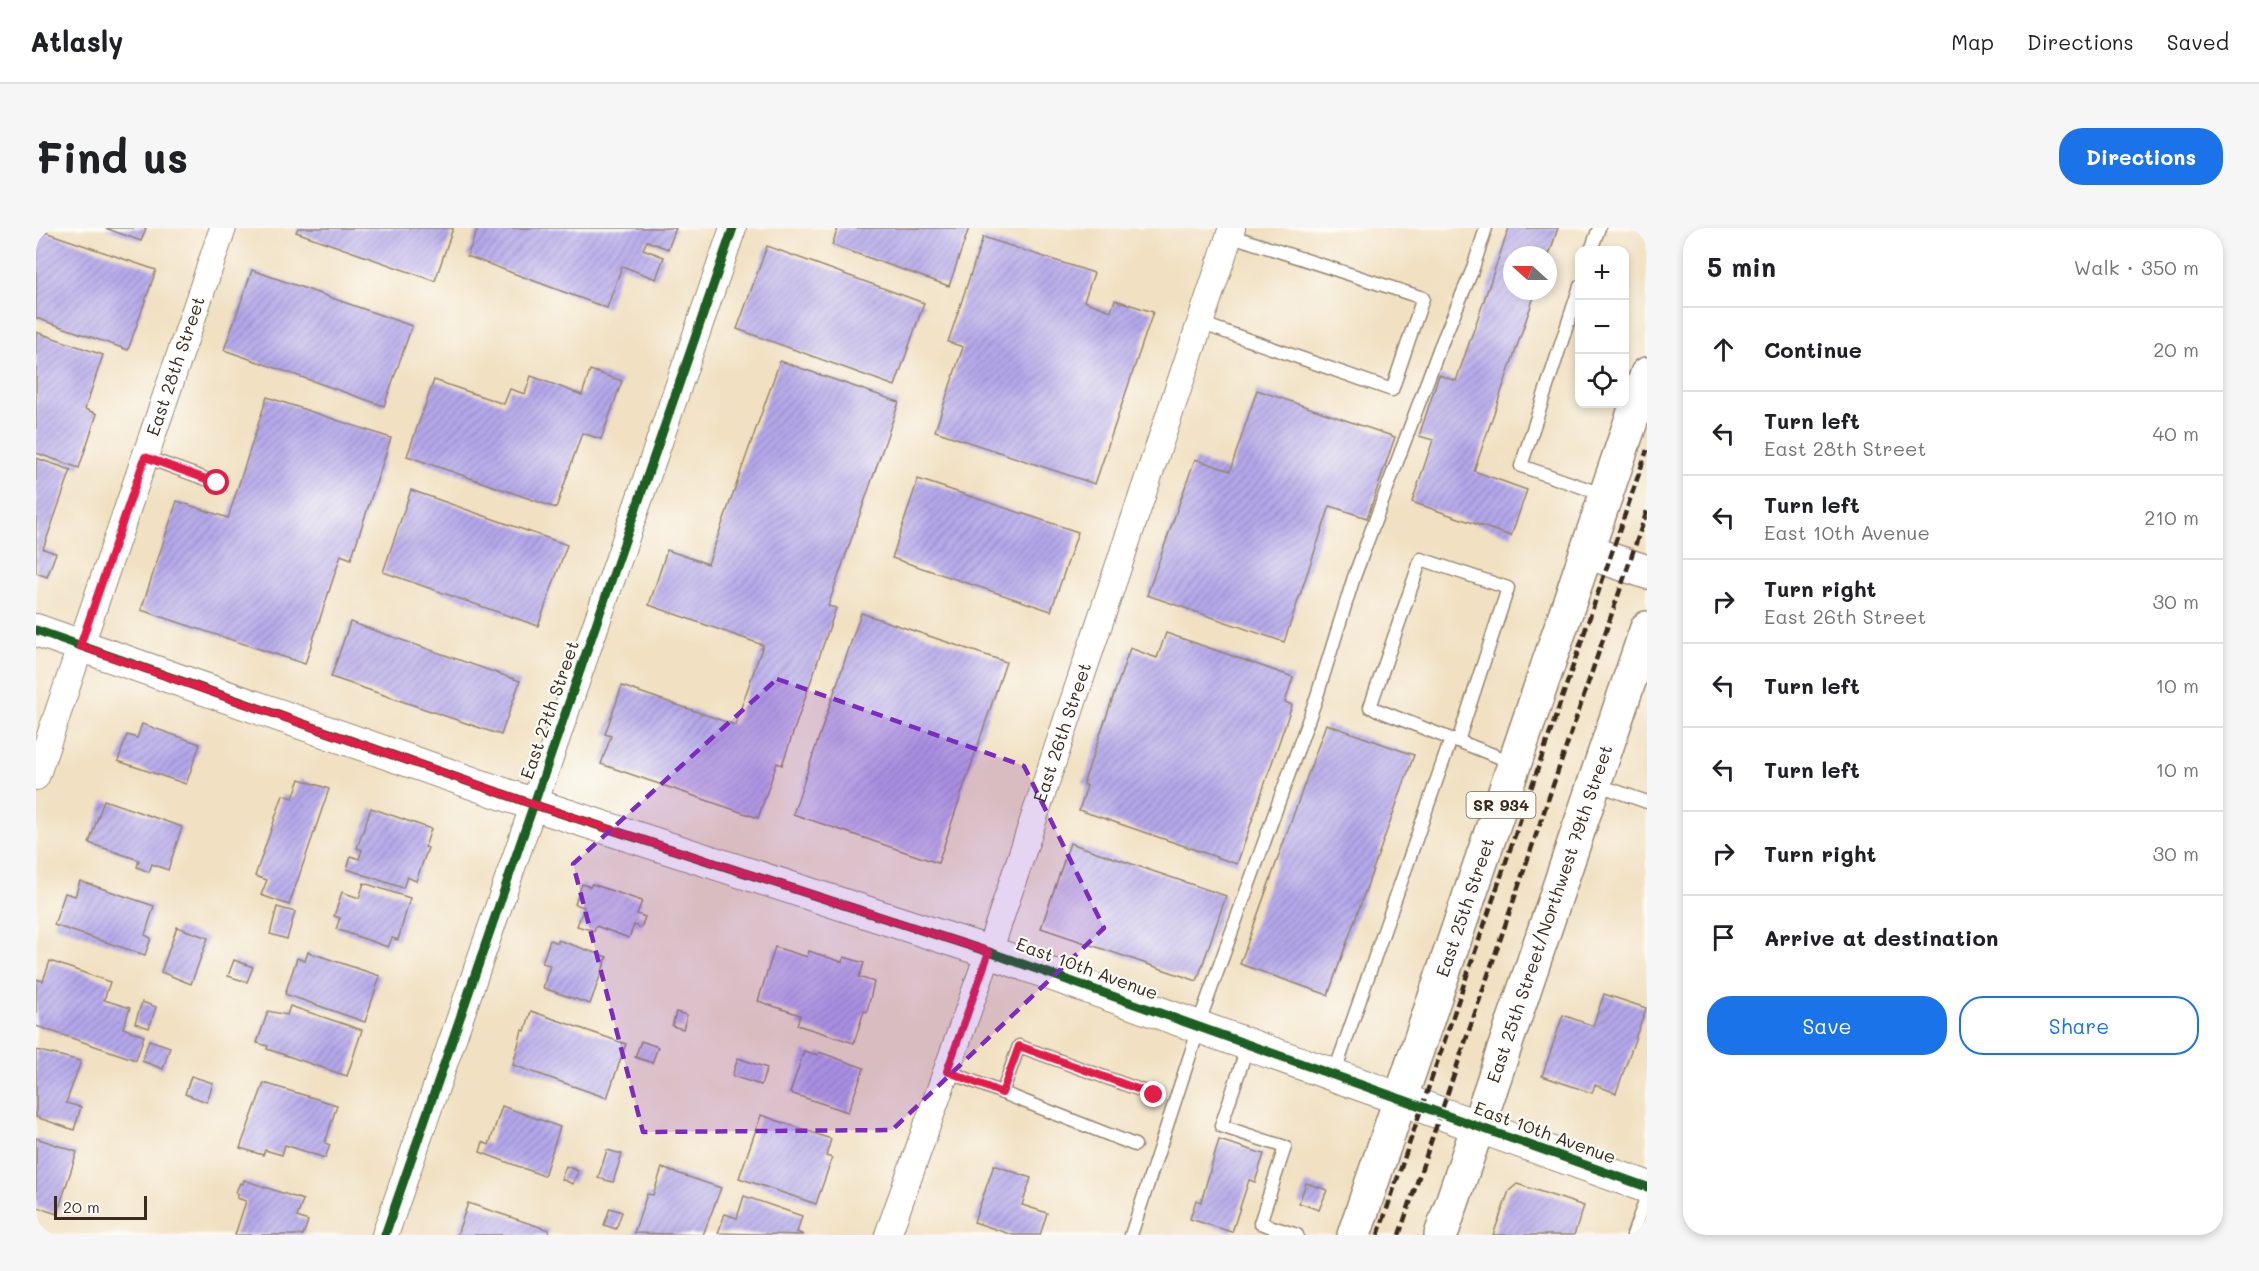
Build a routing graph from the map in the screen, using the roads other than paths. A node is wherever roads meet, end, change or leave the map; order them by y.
1 (223, 228) edge
2 (733, 228) edge
3 (1486, 228) edge
4 (1599, 228) edge
5 (1231, 232) edge
6 (1592, 246) edge
7 (1575, 300) edge
8 (1200, 323) junction
9 (1647, 374) edge
10 (145, 457) junction
11 (217, 483) dead end
12 (1606, 496) junction
13 (1587, 552) junction
14 (1647, 572) edge
15 (1647, 628) edge
16 (36, 630) edge
17 (80, 646) junction
18 (1454, 740) junction
19 (1515, 763) junction
20 (36, 777) edge
21 (1595, 784) junction
22 (1647, 801) edge
23 (535, 805) junction
24 (989, 952) junction
25 (1198, 1027) junction
26 (1248, 1044) junction
27 (947, 1071) junction
28 (1334, 1075) junction
29 (1002, 1093) junction
30 (1154, 1095) dead end
31 (1401, 1099) junction
32 (1479, 1127) junction
33 (1135, 1145) dead end
34 (1647, 1186) edge
35 (1647, 1195) edge
36 (385, 1235) edge
37 (888, 1235) edge
38 (1131, 1235) edge
39 (1297, 1235) edge
40 (1354, 1235) edge
41 (1441, 1235) edge
42 (1633, 1235) edge

1 - 10 street, East 28th Street
2 - 23 street, East 27th Street
3 - 25 lane
4 - 6 lane
5 - 8 street, East 26th Street
5 - 8 lane
7 - 12 lane
8 - 24 street, East 26th Street
9 - 12 main road, East 25th Street / SR 934
10 - 11 lane
10 - 17 street, East 28th Street
12 - 13 main road, East 25th Street / SR 934
13 - 14 main road
13 - 19 main road, East 25th Street / SR 934
15 - 21 main road, East 25th Street/Northwest 79th Street
16 - 17 street, East 10th Avenue
17 - 20 street, East 28th Street
17 - 23 street, East 10th Avenue
18 - 18 lane
18 - 19 lane
18 - 28 lane
19 - 31 main road, East 25th Street / SR 934
21 - 22 lane
21 - 32 main road, East 25th Street/Northwest 79th Street
23 - 24 street, East 10th Avenue
23 - 36 street, East 27th Street
24 - 25 street, East 10th Avenue
24 - 27 street, East 26th Street
25 - 26 street, East 10th Avenue
25 - 38 lane
26 - 28 street, East 10th Avenue
26 - 39 lane
27 - 29 lane
27 - 37 street, East 26th Street
28 - 31 street, East 10th Avenue
29 - 30 lane
29 - 33 lane
31 - 32 street, East 10th Avenue
31 - 40 main road, East 25th Street / SR 934
32 - 34 street, East 10th Avenue
32 - 41 main road, East 25th Street/Northwest 79th Street
35 - 42 lane

